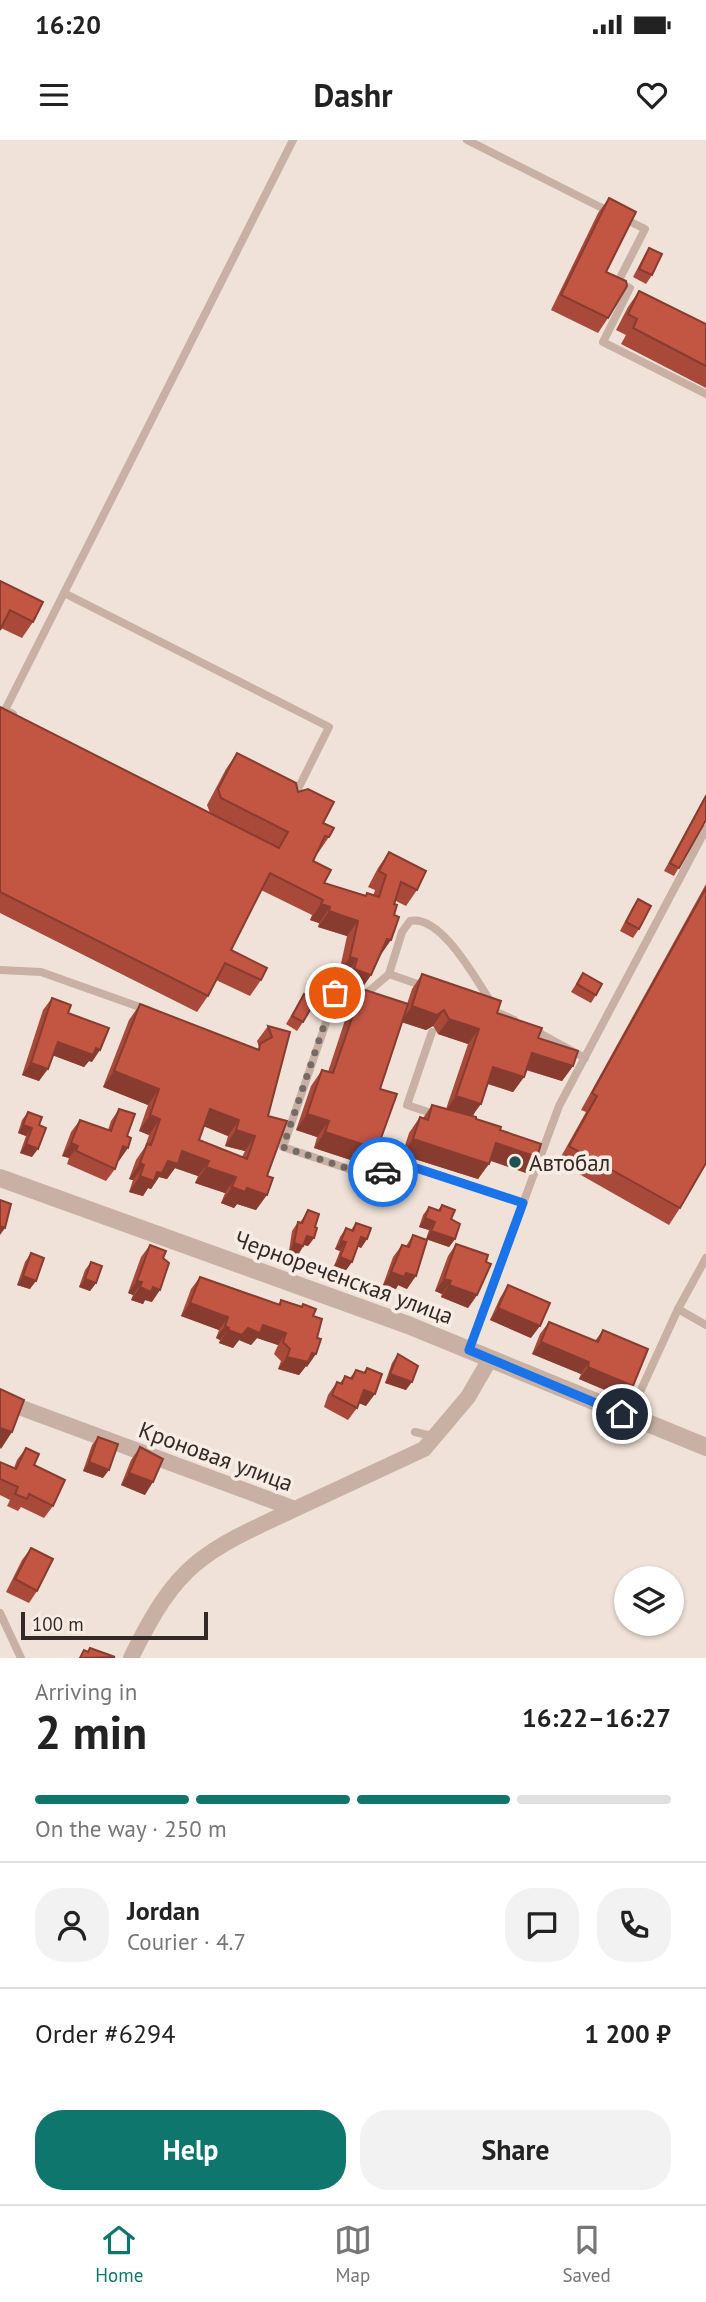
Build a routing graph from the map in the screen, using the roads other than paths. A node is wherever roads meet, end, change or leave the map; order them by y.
1 (293, 140) edge
2 (467, 140) edge
3 (706, 394) edge
4 (64, 593) junction
5 (17, 716) edge
6 (291, 802) edge
7 (706, 829) edge
8 (0, 970) edge
9 (389, 974) junction
10 (437, 990) edge
11 (472, 1002) edge
12 (496, 1010) junction
13 (156, 1013) edge
14 (432, 1032) dead end
15 (584, 1058) junction
16 (444, 1118) edge
17 (530, 1147) edge
18 (542, 1151) junction
19 (0, 1178) edge
20 (523, 1203) junction
21 (706, 1258) edge
22 (678, 1309) junction
23 (706, 1325) edge
24 (469, 1350) junction
25 (491, 1359) junction
26 (0, 1400) edge
27 (629, 1417) junction
28 (438, 1429) junction
29 (415, 1432) dead end
30 (706, 1447) edge
31 (295, 1509) junction
32 (0, 1613) edge
33 (21, 1658) edge
34 (131, 1658) edge

1 - 4 lane
2 - 3 lane
4 - 5 lane
4 - 6 lane
7 - 15 lane
8 - 13 lane
9 - 10 lane
9 - 12 lane
9 - 20 lane
11 - 12 lane
12 - 15 lane
14 - 16 lane
15 - 18 lane
17 - 18 lane
18 - 20 lane
19 - 24 street, Чернореченская улица
20 - 24 lane
21 - 22 lane
22 - 23 lane
22 - 27 lane
24 - 25 street, Чернореченская улица
25 - 27 street, Чернореченская улица
25 - 28 street, Кроновая улица
26 - 31 street, Кроновая улица
27 - 30 street, Чернореченская улица
28 - 29 lane
28 - 31 street, Кроновая улица
31 - 34 street
32 - 33 lane

